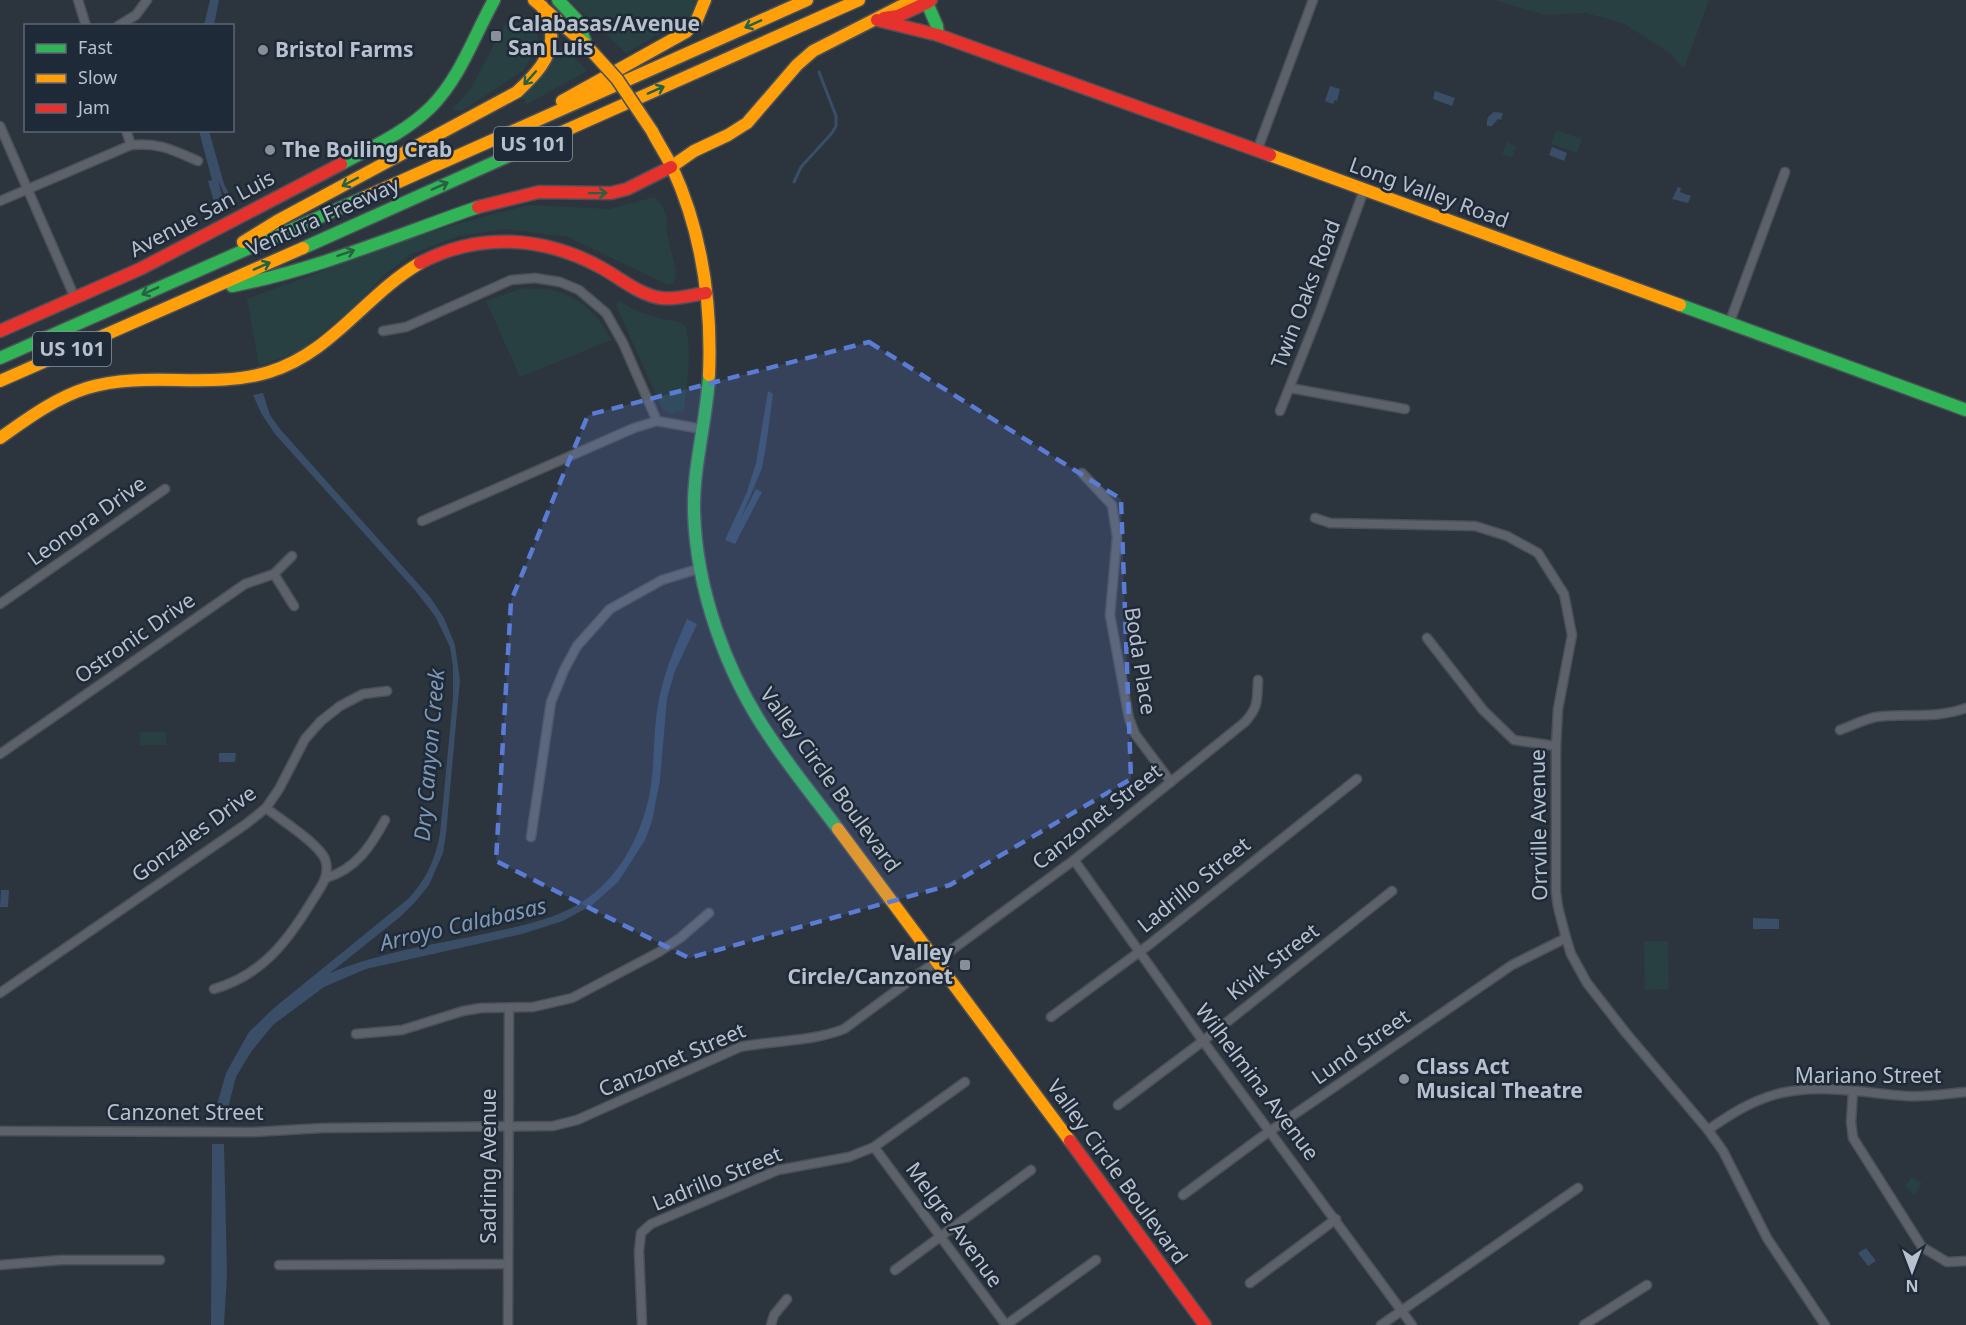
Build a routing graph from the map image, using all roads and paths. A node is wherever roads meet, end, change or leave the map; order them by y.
1 (78, 0) edge
2 (147, 0) edge
3 (494, 0) edge
4 (558, 0) edge
5 (705, 0) edge
6 (807, 0) edge
7 (859, 0) edge
8 (1313, 0) edge
9 (929, 1) edge
10 (538, 3) edge
11 (877, 20) junction
12 (85, 24) edge
13 (121, 24) edge
14 (938, 35) junction
15 (586, 45) junction
16 (0, 126) edge
17 (127, 132) edge
18 (498, 139) junction
19 (131, 146) junction
20 (1257, 151) junction
21 (198, 161) dead end
22 (671, 166) junction
23 (1785, 172) dead end
24 (28, 189) junction
25 (1364, 190) junction
26 (0, 201) edge
27 (204, 267) junction
28 (208, 290) junction
29 (706, 293) junction
30 (75, 298) junction
31 (1729, 324) junction
32 (0, 331) edge
33 (383, 331) dead end
34 (0, 358) edge
35 (0, 381) edge
36 (1290, 388) junction
37 (1405, 409) dead end
38 (1966, 410) edge
39 (1280, 411) dead end
40 (657, 421) junction
41 (702, 429) junction
42 (0, 438) edge
43 (1082, 473) dead end
44 (165, 489) dead end
45 (1315, 518) dead end
46 (422, 521) dead end
47 (292, 556) dead end
48 (701, 568) junction
49 (274, 574) junction
50 (0, 604) edge
51 (294, 606) dead end
52 (1427, 638) dead end
53 (1258, 680) dead end
54 (387, 691) dead end
55 (1966, 708) edge
56 (1840, 730) dead end
57 (1556, 746) junction
58 (0, 754) edge
59 (1357, 779) dead end
60 (1172, 782) junction
61 (266, 808) junction
62 (385, 820) dead end
63 (531, 837) dead end
64 (1074, 860) junction
65 (326, 878) junction
66 (1392, 891) dead end
67 (709, 913) dead end
68 (1566, 938) junction
69 (1139, 952) junction
70 (938, 961) junction
71 (214, 989) dead end
72 (0, 993) edge
73 (509, 1008) junction
74 (1051, 1017) dead end
75 (356, 1034) dead end
76 (1203, 1041) junction
77 (964, 1082) dead end
78 (1853, 1091) junction
79 (1966, 1092) edge
80 (1118, 1105) dead end
81 (507, 1127) junction
82 (1707, 1130) junction
83 (0, 1131) edge
84 (1271, 1131) junction
85 (874, 1147) junction
86 (1031, 1170) dead end
87 (1578, 1188) dead end
88 (1184, 1195) dead end
89 (1336, 1220) junction
90 (940, 1236) junction
91 (160, 1260) dead end
92 (1096, 1260) dead end
93 (1965, 1261) edge
94 (507, 1264) junction
95 (0, 1265) edge
96 (279, 1265) dead end
97 (895, 1270) dead end
98 (1250, 1283) dead end
99 (1647, 1285) dead end
100 (787, 1299) dead end
101 (1401, 1310) junction
102 (507, 1325) edge
103 (642, 1325) edge
104 (771, 1325) edge
105 (1006, 1325) edge
106 (1205, 1325) edge
107 (1381, 1325) edge
108 (1412, 1325) edge
109 (1584, 1325) edge
110 (1825, 1325) edge

1 - 12 street
2 - 13 street
3 - 30 main road, Avenue San Luis
4 - 15 main road
5 - 18 main road
6 -> 18 main road, Ventura Freeway / US 101
28 -> 7 main road, Ventura Freeway / US 101
8 - 20 street
9 - 11 main road
9 - 14 main road
10 - 15 main road
10 -> 27 main road
11 - 14 main road, Long Valley Road
11 - 22 main road
14 - 20 main road, Long Valley Road
15 - 22 main road, Valley Circle Boulevard, bridge
16 - 24 street
17 - 19 street
18 - 27 main road, Ventura Freeway / US 101
19 - 21 street
19 - 24 street
20 - 25 main road, Long Valley Road
28 -> 22 main road
22 - 29 main road, Valley Circle Boulevard
23 - 31 street
24 - 26 street
24 - 30 street
25 - 31 main road, Long Valley Road
25 - 36 street, Twin Oaks Road
27 -> 34 main road, Ventura Freeway / US 101
28 - 35 main road, Ventura Freeway / US 101
29 - 41 main road, Valley Circle Boulevard
29 - 42 main road
30 - 32 main road, Avenue San Luis
31 - 38 main road, Long Valley Road
33 - 40 street
36 - 37 street
36 - 39 street, Twin Oaks Road
40 - 41 street
40 - 46 street
41 - 48 main road, Valley Circle Boulevard
43 - 60 street, Boda Place
44 - 50 street, Leonora Drive
45 - 57 street, Orrville Avenue
47 - 49 street, Ostronic Drive
48 - 63 street
48 - 70 main road, Valley Circle Boulevard
49 - 51 street
49 - 58 street, Ostronic Drive
52 - 57 street
53 - 60 street, Canzonet Street
54 - 61 street, Gonzales Drive
55 - 56 street
57 - 68 street, Orrville Avenue
59 - 69 street, Ladrillo Street
60 - 64 street, Canzonet Street
61 - 65 street
61 - 72 street, Gonzales Drive
62 - 65 street
64 - 69 street, Wilhelmina Avenue
64 - 70 street, Canzonet Street
65 - 71 street
66 - 76 street, Kivik Street
67 - 73 street
68 - 82 street, Orrville Avenue
68 - 84 street, Lund Street
69 - 74 street, Ladrillo Street
69 - 76 street, Wilhelmina Avenue
70 - 81 street, Canzonet Street
70 - 106 main road, Valley Circle Boulevard
73 - 75 street
73 - 81 street, Sadring Avenue
76 - 80 street, Kivik Street
76 - 84 street, Wilhelmina Avenue
77 - 85 street, Ladrillo Street
78 - 79 street, Mariano Street
78 - 82 street, Mariano Street
78 - 93 street
81 - 83 street, Canzonet Street
81 - 94 street, Sadring Avenue
82 - 110 street, Orrville Avenue
84 - 88 street, Lund Street
84 - 89 street, Wilhelmina Avenue
85 - 90 street, Melgre Avenue
85 - 103 street, Ladrillo Street
86 - 90 street
87 - 101 street
89 - 98 street
89 - 101 street, Wilhelmina Avenue
90 - 97 street
90 - 105 street, Melgre Avenue
91 - 95 street
92 - 105 street
94 - 96 street
94 - 102 street, Sadring Avenue
99 - 109 street
100 - 104 street
101 - 107 street
101 - 108 street, Wilhelmina Avenue

